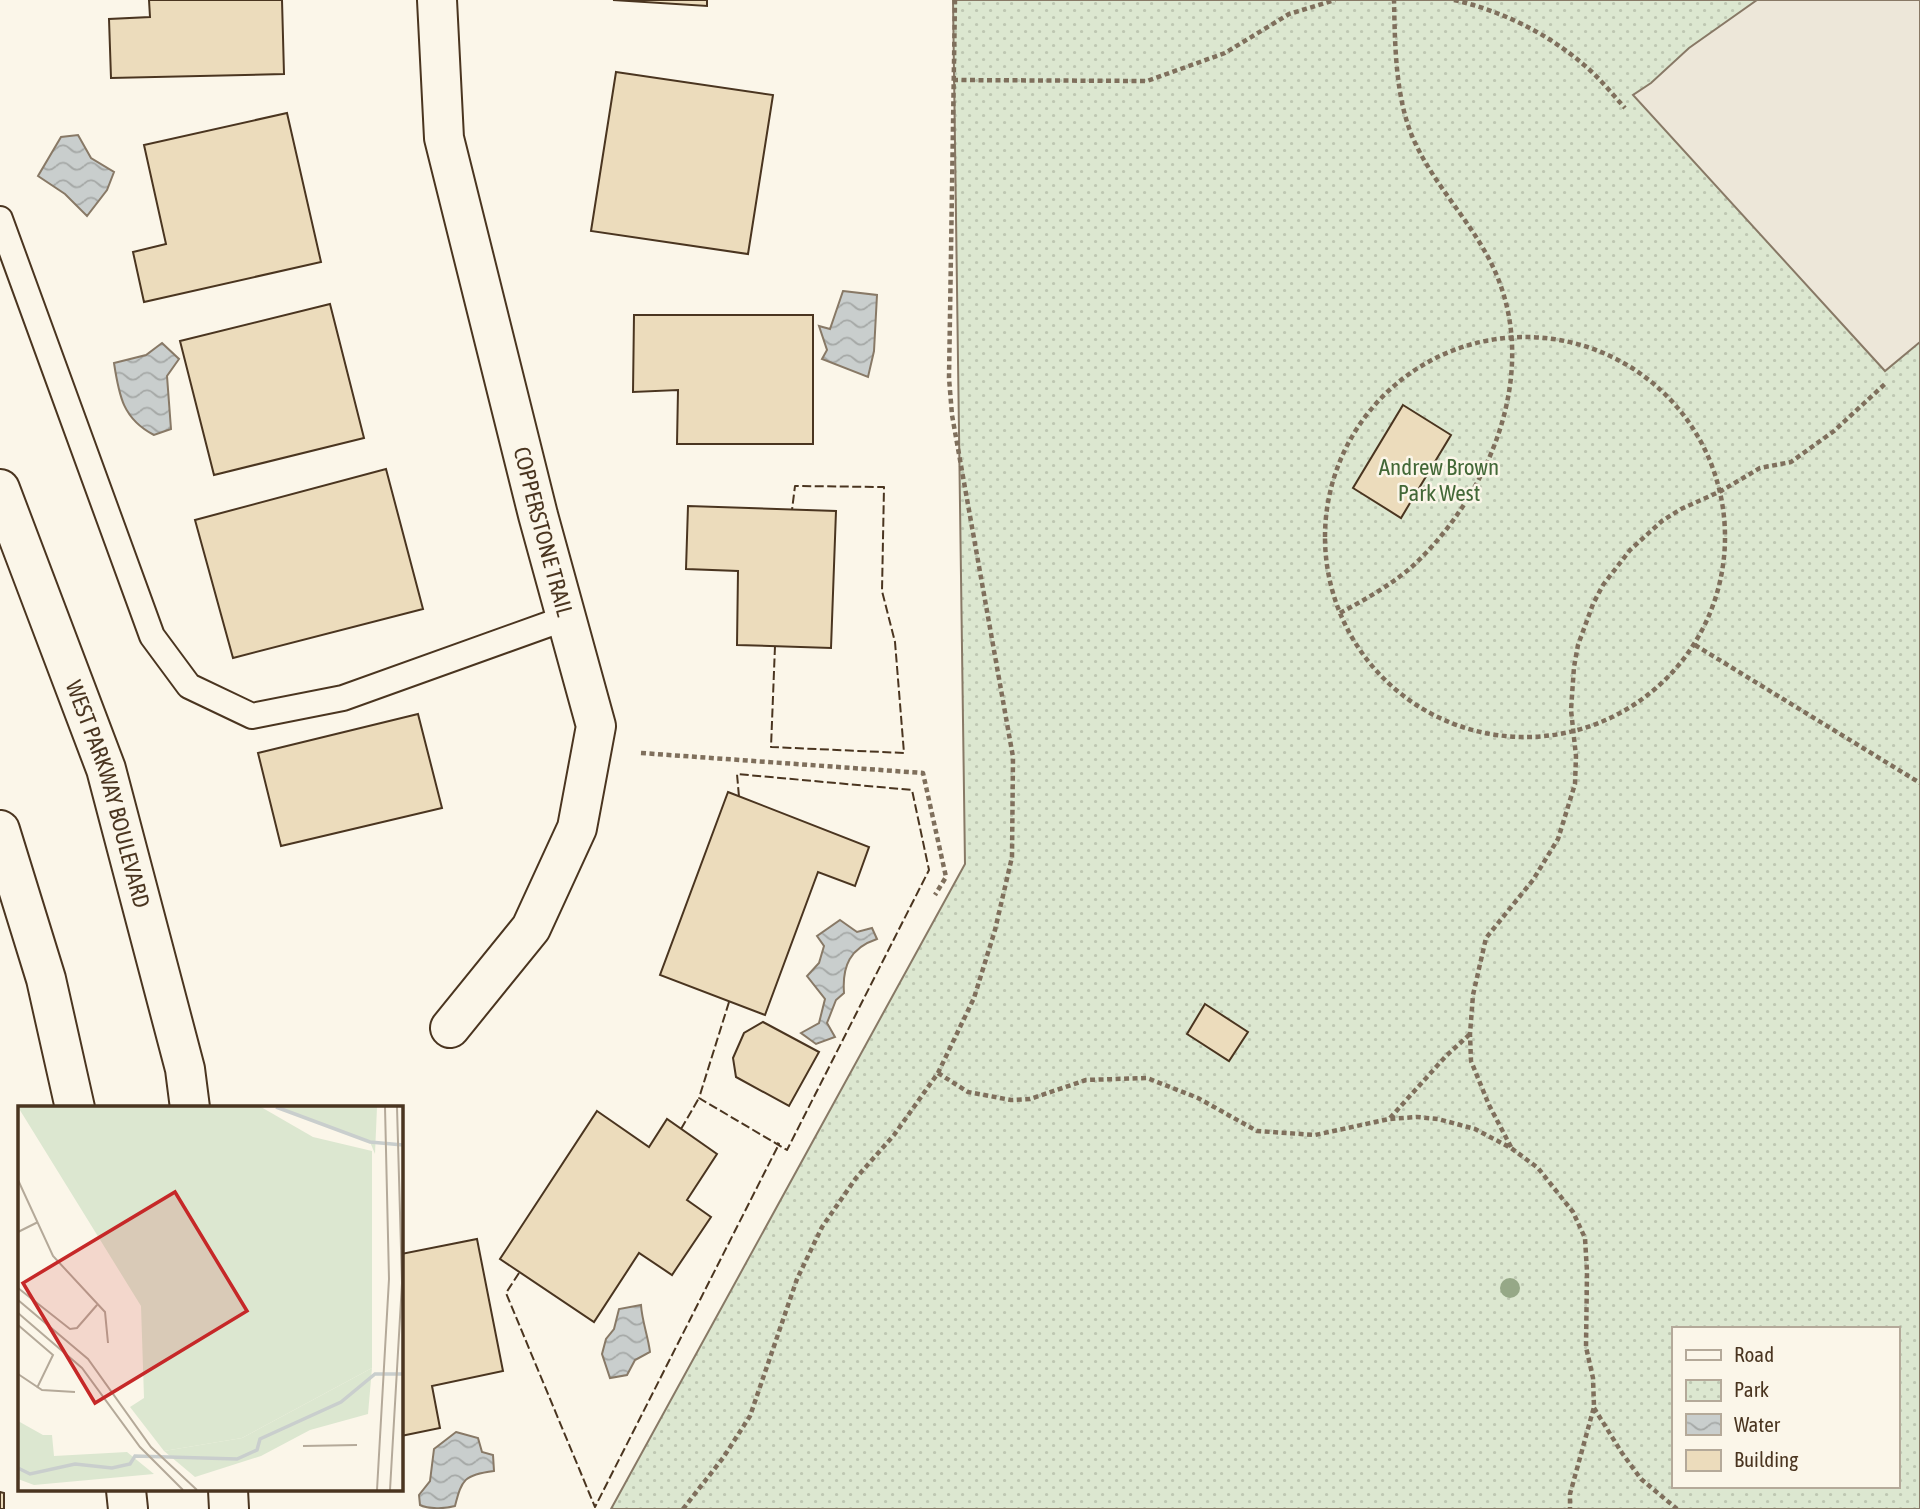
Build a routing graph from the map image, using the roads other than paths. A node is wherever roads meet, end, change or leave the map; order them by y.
1 (437, 0) edge
2 (0, 219) edge
3 (0, 489) edge
4 (566, 618) junction
5 (0, 830) edge
6 (450, 1028) dead end
7 (75, 1106) edge
8 (190, 1106) edge

1 - 4 street, COPPERSTONE TRAIL
2 - 4 lane
3 - 8 street, WEST PARKWAY BOULEVARD
4 - 6 street, COPPERSTONE TRAIL
5 - 7 street

